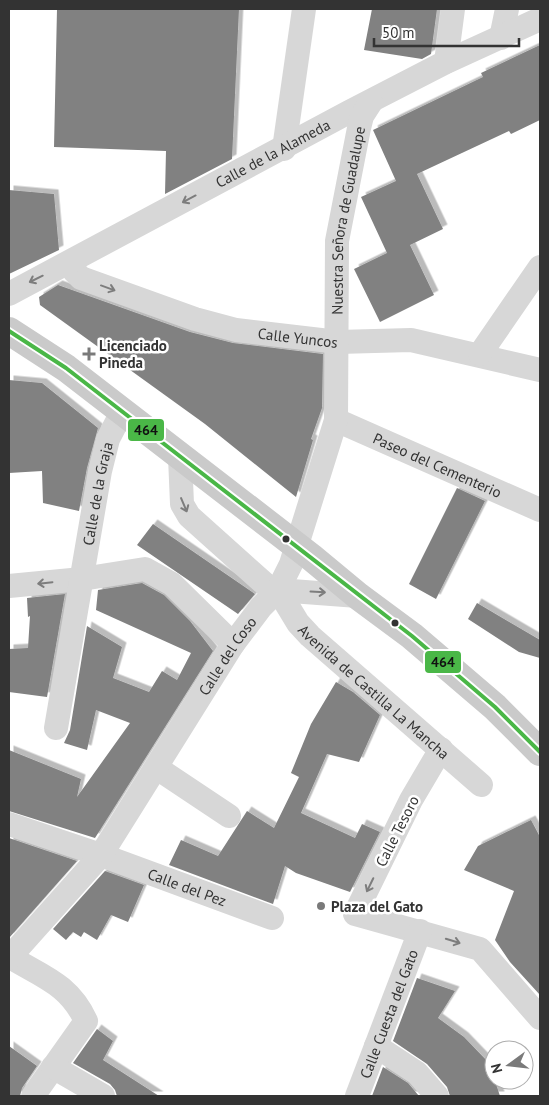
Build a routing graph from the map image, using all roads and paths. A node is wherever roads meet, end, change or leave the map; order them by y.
1 (304, 9) edge
2 (453, 9) edge
3 (507, 9) edge
4 (540, 19) edge
5 (501, 38) junction
6 (446, 62) junction
7 (349, 123) junction
8 (284, 149) junction
9 (72, 262) junction
10 (540, 267) edge
11 (9, 294) edge
12 (9, 331) edge
13 (338, 342) junction
14 (480, 354) junction
15 (540, 370) edge
16 (122, 412) junction
17 (336, 420) junction
18 (180, 457) junction
19 (540, 510) edge
20 (298, 547) junction
21 (82, 579) junction
22 (9, 586) edge
23 (278, 590) junction
24 (358, 596) junction
25 (234, 644) junction
26 (56, 728) dead end
27 (441, 749) junction
28 (540, 752) edge
29 (157, 768) junction
30 (481, 785) dead end
31 (229, 816) dead end
32 (9, 824) edge
33 (101, 855) junction
34 (272, 918) dead end
35 (420, 931) junction
36 (9, 957) edge
37 (540, 1018) edge
38 (376, 1046) junction
39 (53, 1067) junction
40 (32, 1096) edge
41 (104, 1096) edge
42 (357, 1096) edge
43 (437, 1096) edge

1 - 8 street
2 - 6 street
3 - 5 street
4 - 5 street
5 - 6 street
6 - 7 street, Nuestra Señora de Guadalupe
7 - 8 street, Calle de la Alameda
7 - 13 street, Nuestra Señora de Guadalupe
8 -> 9 street, Calle de la Alameda
9 -> 11 street, Calle de la Alameda
9 -> 13 street, Calle Yuncos
10 - 14 street
12 - 16 main road
13 - 14 street, Calle Yuncos
13 - 17 street, Nuestra Señora de Guadalupe
14 - 15 street, Calle Yuncos
16 - 18 main road
16 - 21 street, Calle de la Graja
17 - 19 street, Paseo del Cementerio
17 - 20 street
18 - 20 main road
18 -> 23 street
20 - 23 street, Calle del Coso
20 - 24 main road
21 -> 22 street
21 - 25 street
21 - 26 street, Calle de la Graja
23 -> 24 street
23 - 25 street, Calle del Coso
23 - 27 street, Avenida de Castilla La Mancha
24 - 28 main road
25 - 29 street, Calle del Coso
27 - 30 street, Avenida de Castilla La Mancha
27 -> 35 street, Calle Tesoro
29 - 31 street
29 - 33 street, Calle del Coso
32 - 33 street, Calle del Pez
33 - 34 street, Calle del Pez
33 - 36 street, Calle del Coso
35 -> 37 street
35 - 38 street, Calle Cuesta del Gato
36 - 39 street
38 - 42 street, Calle Cuesta del Gato
38 - 43 street
39 - 40 street
39 - 41 street

